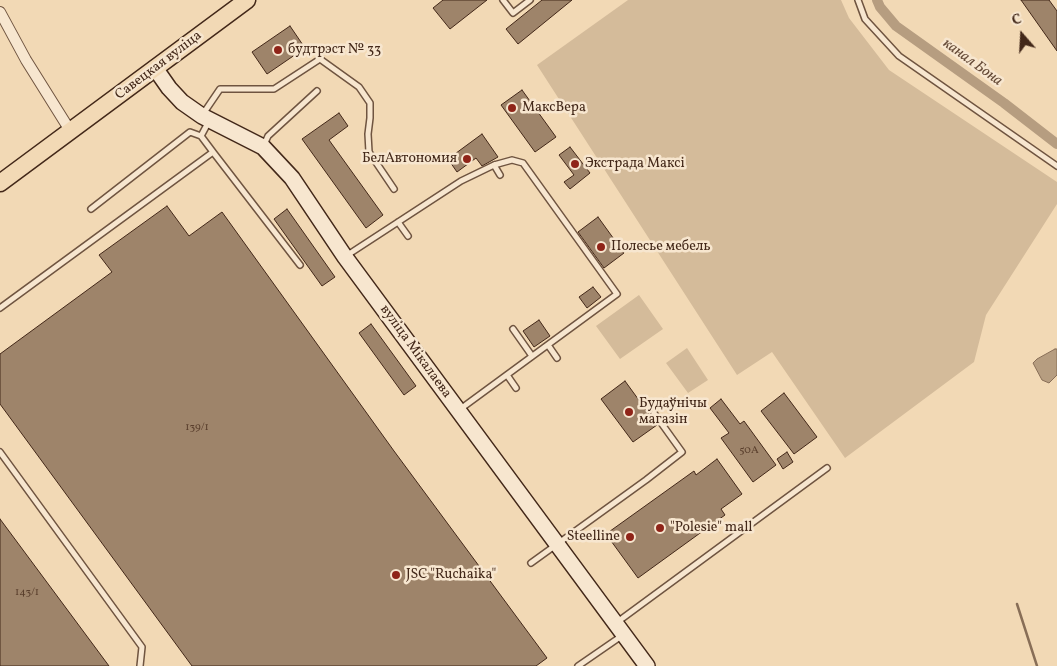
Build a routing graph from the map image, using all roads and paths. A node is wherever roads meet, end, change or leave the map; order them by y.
1 (248, 0) edge
2 (503, 0) edge
3 (530, 0) edge
4 (858, 0) edge
5 (0, 12) edge
6 (155, 68) junction
7 (317, 91) dead end
8 (205, 118) junction
9 (71, 132) junction
10 (201, 136) junction
11 (263, 147) junction
12 (213, 152) junction
13 (494, 164) junction
14 (1057, 166) edge
15 (500, 175) dead end
16 (0, 183) edge
17 (394, 189) dead end
18 (91, 209) dead end
19 (398, 222) junction
20 (408, 236) dead end
21 (345, 257) junction
22 (300, 265) dead end
23 (0, 308) edge
24 (513, 329) dead end
25 (548, 345) junction
26 (532, 356) junction
27 (557, 358) dead end
28 (507, 374) junction
29 (516, 388) dead end
30 (458, 410) junction
31 (654, 413) dead end
32 (0, 452) edge
33 (827, 468) dead end
34 (556, 544) junction
35 (531, 563) dead end
36 (620, 628) junction
37 (140, 666) edge
38 (578, 666) edge
39 (648, 666) edge

1 - 6 main road, Савецкая вуліца
2 - 3 lane
4 - 14 lane
5 - 9 street
6 - 8 main road, вуліца Мікалаева
6 - 9 main road, Савецкая вуліца
7 - 11 lane
8 - 10 lane
8 - 11 main road, вуліца Мікалаева
8 - 17 lane
9 - 16 main road, Савецкая вуліца
10 - 12 lane
10 - 18 lane
11 - 21 main road, вуліца Мікалаева
12 - 22 lane
12 - 23 lane
13 - 15 lane
13 - 19 lane
13 - 25 lane
19 - 20 lane
19 - 21 lane
21 - 30 main road, вуліца Мікалаева
24 - 26 lane
25 - 26 lane
25 - 27 lane
26 - 28 lane
28 - 29 lane
28 - 30 lane
30 - 34 main road, вуліца Мікалаева
31 - 34 lane
32 - 37 lane
33 - 36 lane
34 - 35 lane
34 - 36 main road, вуліца Мікалаева
36 - 38 lane
36 - 39 main road, вуліца Мікалаева

